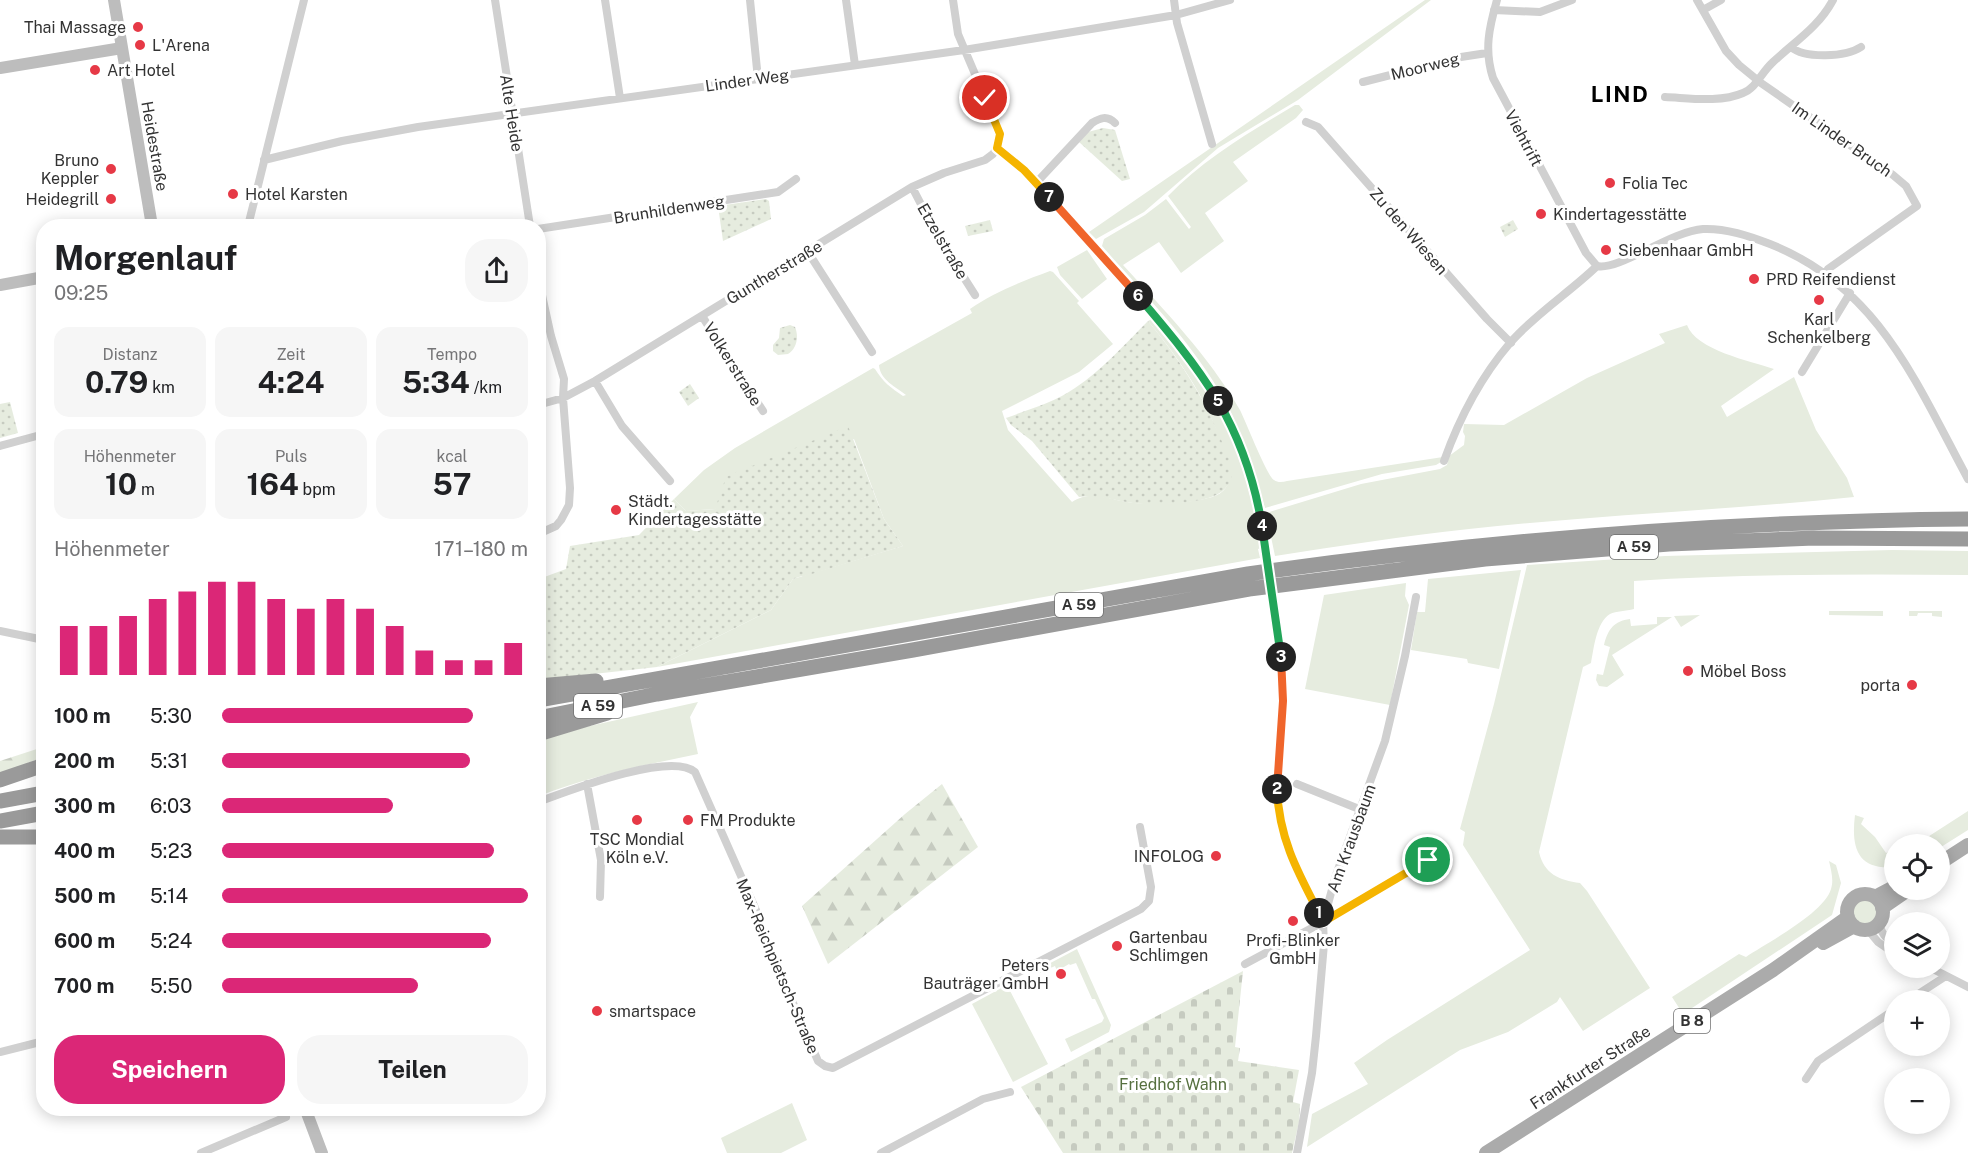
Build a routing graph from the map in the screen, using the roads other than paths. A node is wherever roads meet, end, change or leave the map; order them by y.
1 (114, 0) edge
2 (303, 0) edge
3 (495, 0) edge
4 (605, 0) edge
5 (750, 0) edge
6 (846, 0) edge
7 (953, 0) edge
8 (1174, 0) edge
9 (1230, 0) edge
10 (1497, 0) edge
11 (1572, 0) edge
12 (1697, 0) edge
13 (1721, 0) edge
14 (1833, 0) edge
15 (1494, 10) junction
16 (1702, 10) junction
17 (1176, 15) junction
18 (1791, 47) junction
19 (1861, 47) dead end
20 (122, 48) junction
21 (964, 50) junction
22 (1487, 53) junction
23 (855, 65) junction
24 (0, 68) edge
25 (758, 79) junction
26 (1758, 80) junction
27 (1363, 82) dead end
28 (1665, 97) dead end
29 (620, 98) junction
30 (512, 114) junction
31 (1306, 122) dead end
32 (1114, 123) dead end
33 (1212, 144) dead end
34 (997, 148) junction
35 (264, 160) junction
36 (796, 179) dead end
37 (1036, 183) junction
38 (912, 187) junction
39 (151, 219) edge
40 (250, 219) edge
41 (529, 219) edge
42 (546, 228) edge
43 (808, 252) junction
44 (1597, 266) junction
45 (1825, 274) junction
46 (36, 278) edge
47 (0, 285) edge
48 (1850, 294) junction
49 (975, 295) dead end
50 (546, 313) edge
51 (702, 316) junction
52 (1510, 343) junction
53 (872, 352) dead end
54 (1802, 372) dead end
55 (595, 381) junction
56 (562, 398) junction
57 (546, 403) edge
58 (763, 411) dead end
59 (36, 436) edge
60 (0, 446) edge
61 (1444, 461) dead end
62 (1968, 479) edge
63 (670, 481) dead end
64 (1968, 519) edge
65 (546, 530) edge
66 (1968, 539) edge
67 (1416, 597) dead end
68 (0, 631) edge
69 (36, 638) edge
70 (683, 674) junction
71 (546, 685) edge
72 (657, 694) junction
73 (546, 699) edge
74 (546, 716) edge
75 (546, 732) edge
76 (36, 768) edge
77 (0, 780) edge
78 (587, 784) junction
79 (1297, 784) dead end
80 (36, 794) edge
81 (546, 799) edge
82 (0, 801) edge
83 (1359, 809) junction
84 (36, 814) edge
85 (0, 821) edge
86 (1140, 826) dead end
87 (0, 837) edge
88 (36, 837) edge
89 (1968, 845) edge
90 (1950, 857) edge
91 (1428, 860) dead end
92 (600, 897) dead end
93 (1884, 898) edge
94 (1893, 900) edge
95 (1868, 916) junction
96 (1323, 922) junction
97 (1884, 934) edge
98 (1884, 946) edge
99 (1245, 964) dead end
100 (1943, 978) edge
101 (1950, 978) edge
102 (1968, 987) edge
103 (1924, 990) edge
104 (1884, 1017) edge
105 (36, 1043) edge
106 (0, 1052) edge
107 (1806, 1079) dead end
108 (1010, 1092) dead end
109 (308, 1116) edge
110 (286, 1117) dead end
111 (201, 1153) edge
112 (322, 1153) edge
113 (881, 1153) edge
114 (1297, 1153) edge
115 (1486, 1153) edge

1 - 20 main road, Heidestraße
2 - 35 street
3 - 30 street, Alte Heide
4 - 29 street
5 - 25 street
6 - 23 street
7 - 21 street
8 - 17 street
9 - 17 street, Linder Weg
10 - 15 street, Viehtrift
11 - 15 street
12 - 16 street, Im Linder Bruch
13 - 16 street
14 - 18 street
15 - 22 street, Viehtrift
16 - 26 street, Im Linder Bruch
17 - 21 street, Linder Weg
17 - 33 street
18 - 19 street
18 - 26 street
20 - 24 main road
20 - 39 main road, Heidestraße
21 - 23 street, Linder Weg
21 - 34 street
22 - 27 street, Moorweg
22 - 44 street, Viehtrift
23 - 25 street, Linder Weg
25 - 29 street, Linder Weg
26 - 28 street
26 - 45 street, Im Linder Bruch
29 - 30 street, Linder Weg
30 - 35 street, Linder Weg
30 - 41 street, Alte Heide
31 - 52 street, Zu den Wiesen
32 - 37 street
34 - 37 street
34 - 38 street, Guntherstraße
35 - 40 street
36 - 42 street, Brunhildenweg
37 - 96 street, bridge
38 - 43 street, Guntherstraße
38 - 49 street, Etzelstraße
43 - 51 street, Guntherstraße
43 - 53 street
44 - 45 street
44 - 52 street
45 - 48 street
46 - 47 main road
48 - 54 street
48 - 62 street
50 - 56 street
51 - 55 street, Guntherstraße
51 - 58 street, Volkerstraße
52 - 61 street
55 - 56 street, Guntherstraße
55 - 63 street
56 - 57 street, Guntherstraße
56 - 65 street
59 - 60 street
64 - 70 highway, A 59
66 - 72 highway, A 59
67 - 83 street, Am Krausbaum
68 - 69 street
70 - 71 highway
70 - 73 highway, A 59
72 - 74 highway, A 59
72 - 75 highway
76 - 77 highway
78 - 81 street, Max-Reichpietsch-Straße
78 - 86 street, Max-Reichpietsch-Straße
78 - 92 street
79 - 83 street
80 - 82 highway
83 - 96 street, Am Krausbaum
84 - 85 highway
87 - 88 highway
89 - 90 main road
91 - 96 street
93 - 95 main road, Frankfurter Straße / B 8
94 - 95 main road, Frankfurter Straße / B 8
95 - 97 street
95 - 98 street
95 - 115 main road, Frankfurter Straße / B 8
96 - 99 street
96 - 114 street, Am Krausbaum
100 - 103 street
101 - 102 street
104 - 107 street
105 - 106 street
108 - 113 street
109 - 112 main road
110 - 111 street

